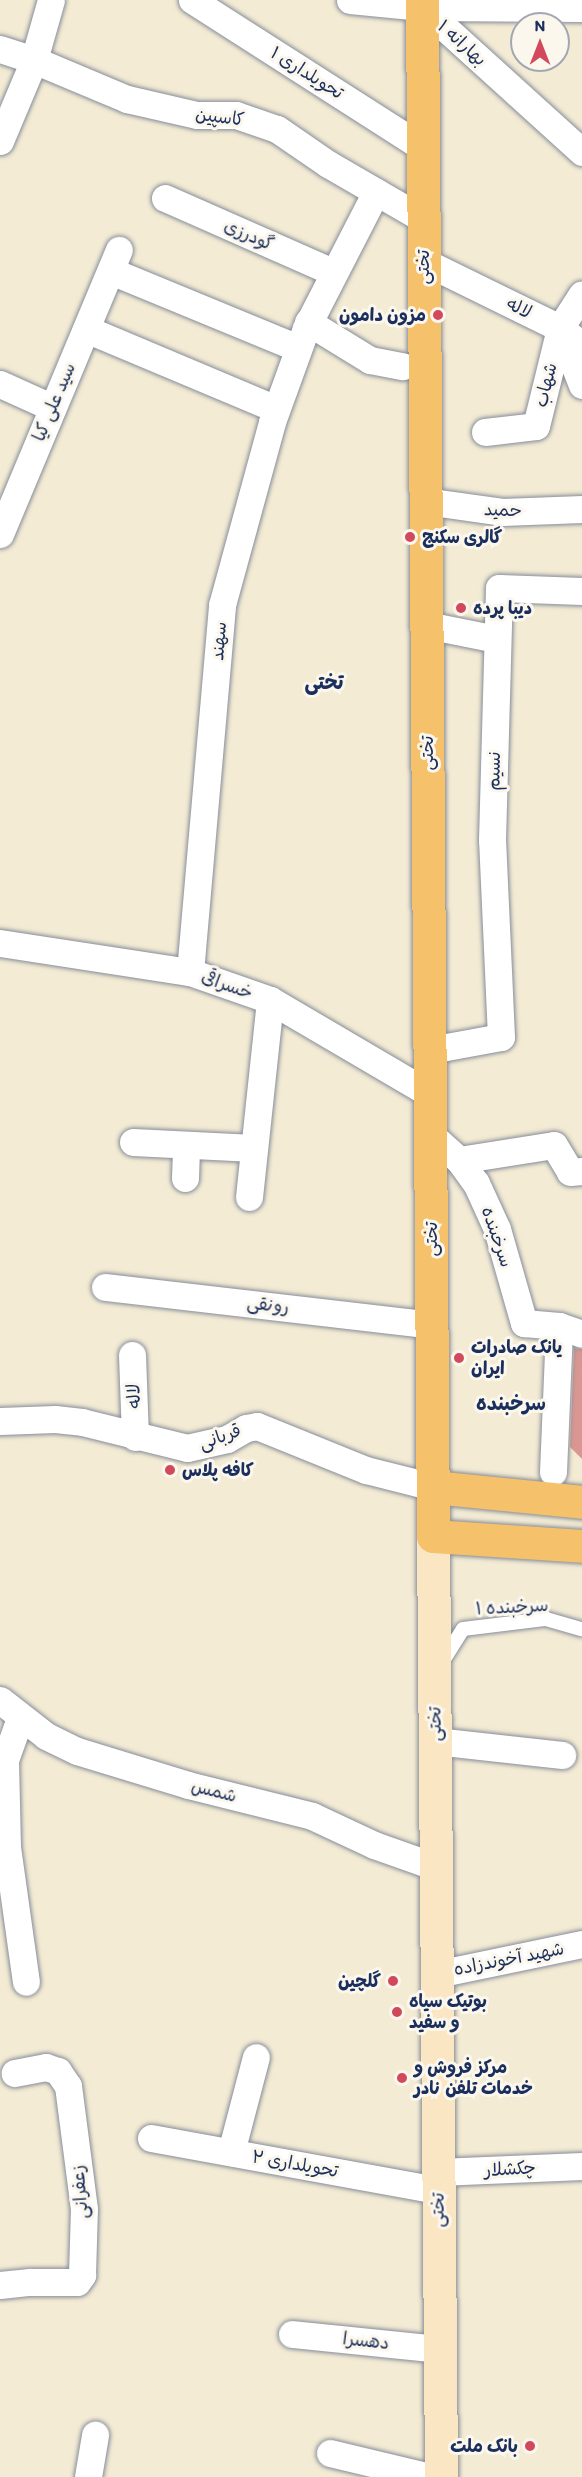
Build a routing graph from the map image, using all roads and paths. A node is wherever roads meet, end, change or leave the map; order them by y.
1 (51, 0) edge
2 (192, 0) edge
3 (350, 0) edge
4 (422, 4) edge
5 (582, 8) edge
6 (0, 49) edge
7 (34, 60) junction
8 (0, 141) edge
9 (423, 147) junction
10 (582, 152) edge
11 (376, 192) junction
12 (165, 198) dead end
13 (423, 219) junction
14 (423, 261) junction
15 (333, 272) junction
16 (582, 294) edge
17 (308, 322) junction
18 (560, 328) junction
19 (86, 329) junction
20 (582, 345) edge
21 (298, 348) junction
22 (402, 366) dead end
23 (0, 384) edge
24 (582, 385) edge
25 (51, 407) junction
26 (276, 409) junction
27 (484, 432) dead end
28 (425, 501) junction
29 (582, 508) edge
30 (0, 534) edge
31 (582, 591) edge
32 (426, 625) junction
33 (496, 639) junction
34 (0, 943) edge
35 (190, 972) junction
36 (270, 1000) junction
37 (429, 1050) junction
38 (430, 1094) junction
39 (430, 1134) junction
40 (132, 1142) dead end
41 (186, 1144) junction
42 (254, 1148) junction
43 (459, 1160) junction
44 (582, 1171) edge
45 (185, 1178) dead end
46 (249, 1197) dead end
47 (105, 1287) dead end
48 (432, 1325) junction
49 (571, 1330) edge
50 (132, 1355) dead end
51 (0, 1421) edge
52 (135, 1437) junction
53 (553, 1472) dead end
54 (433, 1487) junction
55 (515, 1494) junction
56 (582, 1502) edge
57 (433, 1536) junction
58 (517, 1541) junction
59 (582, 1546) edge
60 (582, 1629) edge
61 (434, 1676) junction
62 (0, 1700) edge
63 (20, 1718) junction
64 (435, 1741) junction
65 (562, 1755) dead end
66 (3, 1835) edge
67 (436, 1867) junction
68 (582, 1944) edge
69 (436, 1974) junction
70 (26, 1982) dead end
71 (256, 2057) dead end
72 (15, 2073) dead end
73 (151, 2138) dead end
74 (231, 2152) junction
75 (582, 2166) edge
76 (438, 2181) junction
77 (0, 2285) edge
78 (292, 2334) dead end
79 (440, 2349) junction
80 (95, 2435) dead end
81 (330, 2453) dead end
82 (88, 2477) edge
83 (430, 2477) edge
84 (441, 2477) edge

1 - 7 street
2 - 9 street, تحویلداری ۱
3 - 4 street
4 - 5 street
4 - 9 main road, تختی
4 - 10 street, بهارانه ۱
6 - 7 street, کاسپین
7 - 8 street
7 - 11 street, کاسپین
9 - 13 main road, تختی
11 - 13 street, کاسپین
11 - 15 street, سهند
12 - 15 street, گودرزی
13 - 14 main road, تختی
14 - 18 street, لاله
14 - 28 main road, تختی
15 - 17 street, سهند
16 - 18 street
17 - 21 street, سهند
17 - 22 street
18 - 20 street, لاله
18 - 24 street
18 - 27 street, شهاب
19 - 21 street, سید علی کیا
19 - 25 street, سید علی کیا
19 - 26 street
21 - 26 street, سهند
23 - 25 street
25 - 30 street, سید علی کیا
26 - 35 street, سهند
28 - 29 street, حمید
28 - 32 main road, تختی
31 - 33 street, نسیم
32 - 33 street
32 - 37 main road, تختی
33 - 37 street, نسیم
34 - 35 street, خسراقی
35 - 36 street, خسراقی
36 - 38 street, خسراقی
36 - 42 street
37 - 38 main road, تختی
38 - 39 main road, تختی
39 - 43 street, سرخبنده
39 - 48 main road, تختی
40 - 41 street
41 - 42 street
41 - 45 street
42 - 46 street
43 - 44 street
43 - 49 street, سرخبنده
47 - 48 street, رونقی
48 - 54 main road, تختی
49 - 53 street, سرخبنده
50 - 52 street, لاله
51 - 52 street, قربانی
52 - 54 street, قربانی
54 - 55 main road
54 - 57 main road, تختی
55 - 56 main road
55 - 58 main road
57 - 58 main road
57 - 61 main road, تختی
58 - 59 main road
60 - 61 lane, سرخبنده ۱
61 - 64 main road, تختی
62 - 63 street, شمس
63 - 66 street
63 - 67 street, شمس
64 - 65 street
64 - 67 main road, تختی
66 - 70 street
67 - 69 main road, تختی
68 - 69 street, شهید آخوندزاده
69 - 76 main road, تختی
71 - 74 street
72 - 77 street, زعفرانی
73 - 74 street, تحویلداری ۲
74 - 76 street, تحویلداری ۲
75 - 76 street, چکشلار
76 - 79 main road, تختی
78 - 79 street, دهسرا
79 - 84 main road, تختی
80 - 82 street
81 - 83 street

